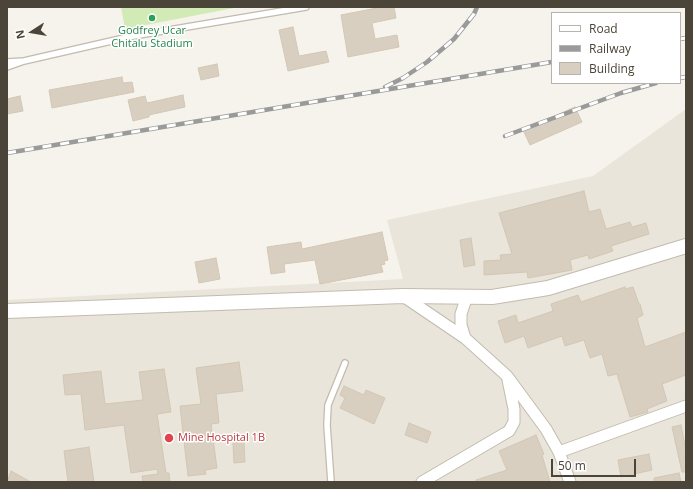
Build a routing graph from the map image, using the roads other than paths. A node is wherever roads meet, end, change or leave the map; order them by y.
1 (306, 7) edge
2 (24, 61) junction
3 (7, 62) edge
4 (7, 67) edge
5 (685, 248) edge
6 (403, 296) junction
7 (467, 296) junction
8 (7, 311) edge
9 (465, 338) junction
10 (346, 363) dead end
11 (507, 376) junction
12 (686, 406) edge
13 (559, 452) junction
14 (331, 482) edge
15 (422, 482) edge
16 (570, 482) edge

1 - 2 lane
2 - 3 lane
2 - 4 lane
5 - 7 street
6 - 7 street
6 - 8 street
6 - 9 street
7 - 9 street
9 - 11 street
10 - 14 lane
11 - 13 street
11 - 15 street
12 - 13 street
13 - 16 street

